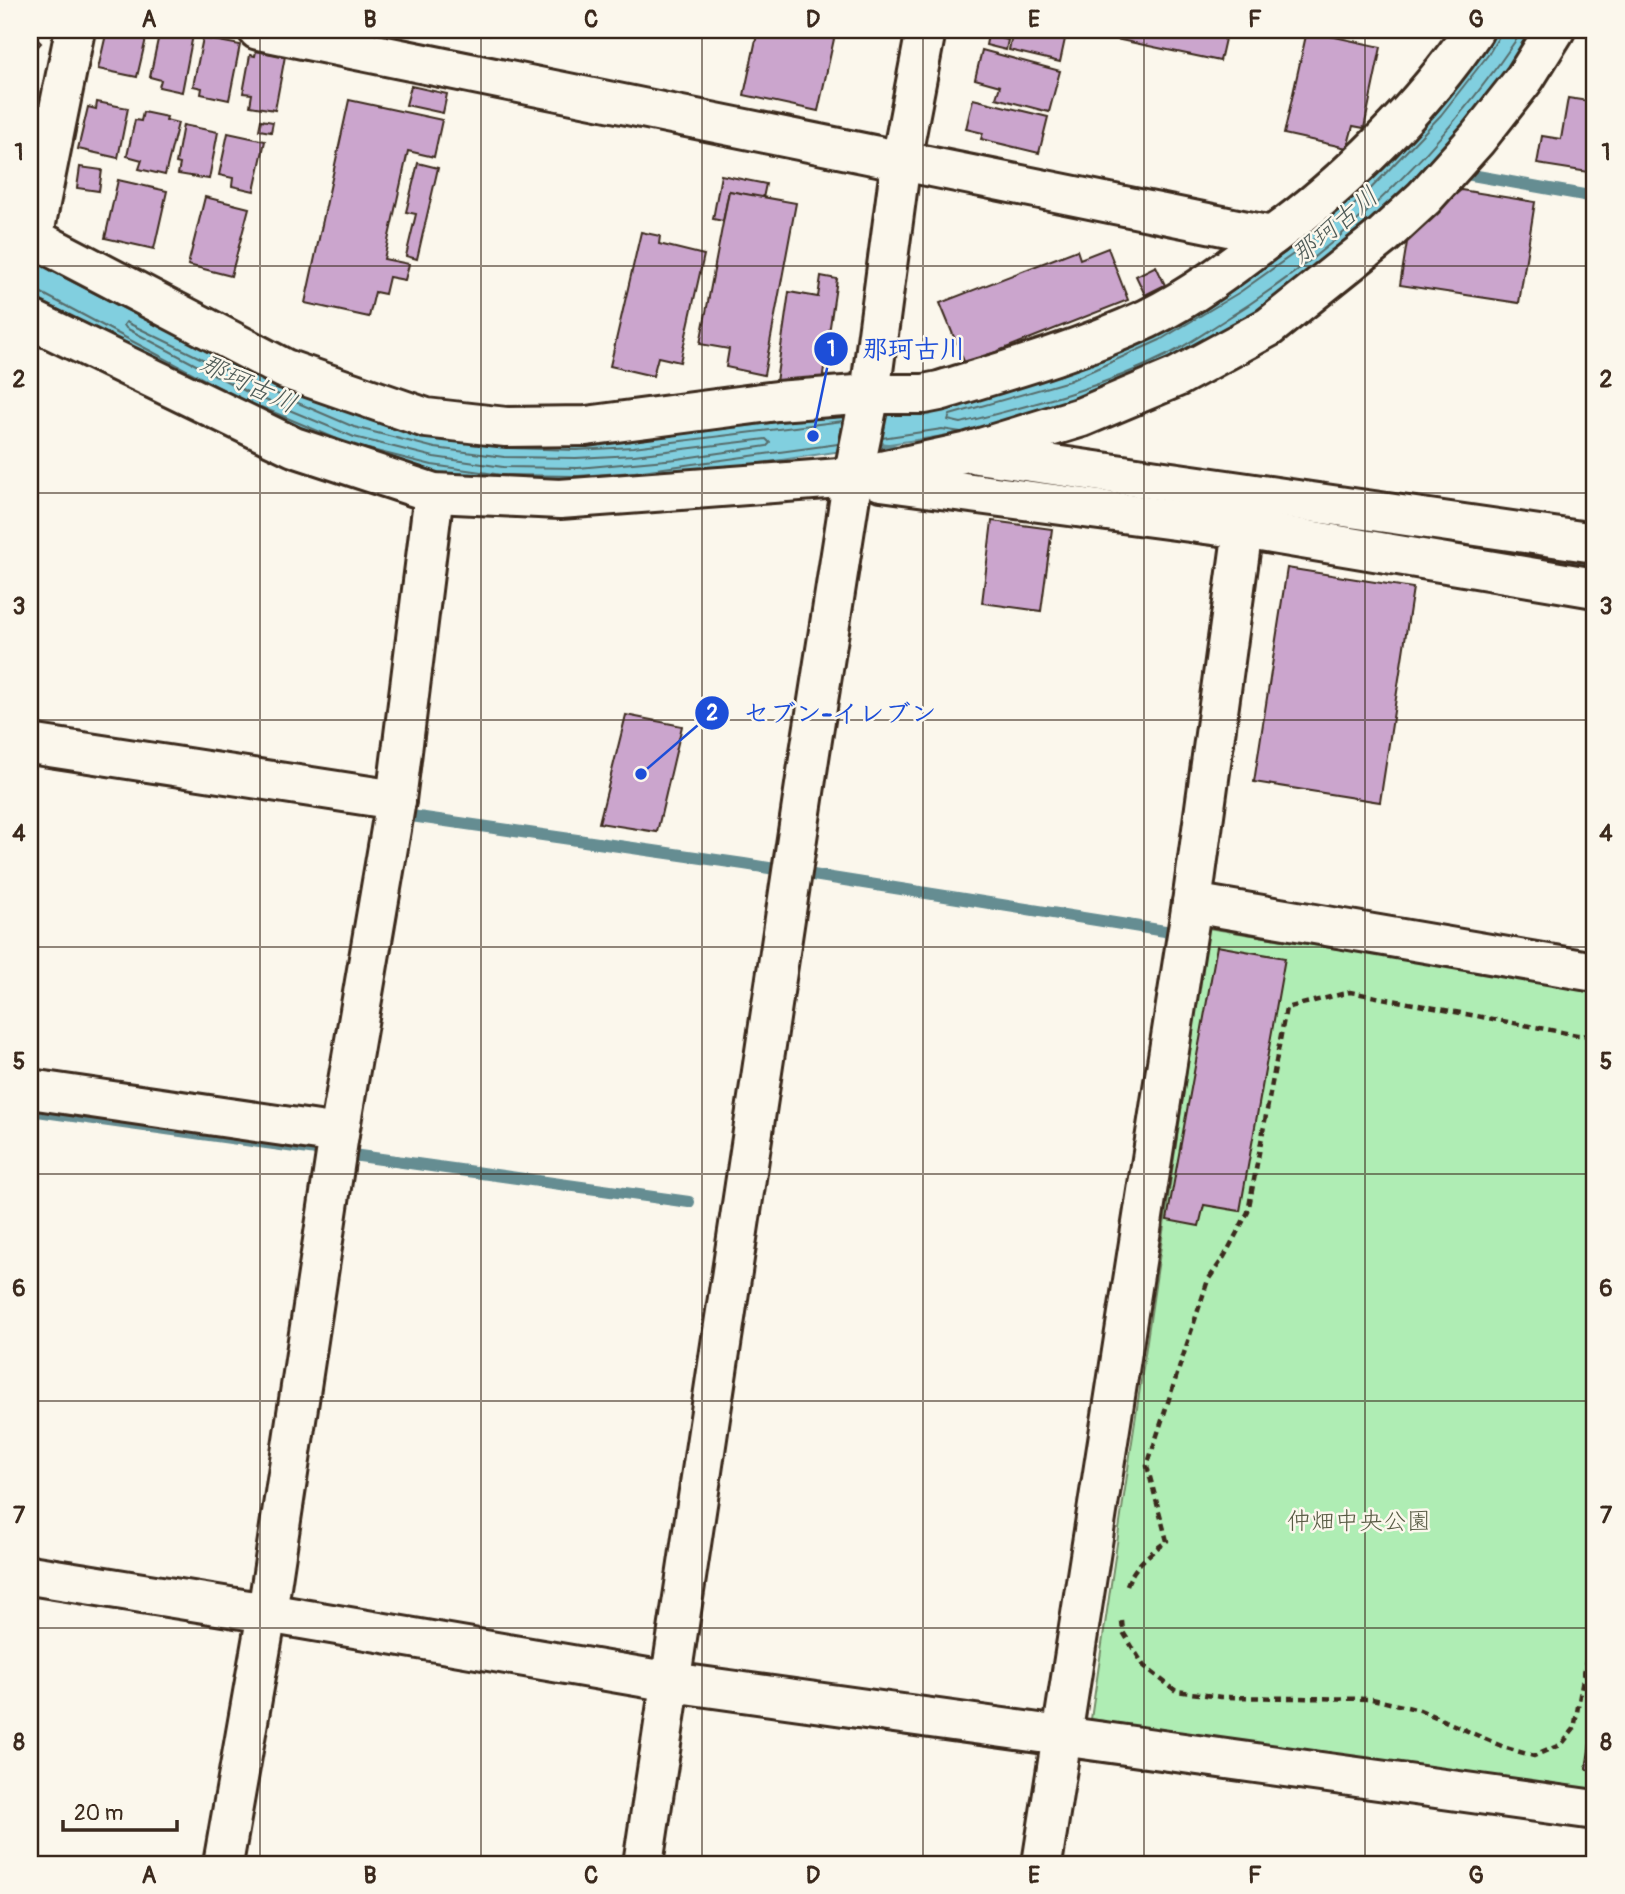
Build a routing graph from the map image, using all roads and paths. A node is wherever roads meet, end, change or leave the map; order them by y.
1 (75, 30) edge
2 (258, 30) edge
3 (926, 30) edge
4 (1474, 30) edge
5 (1555, 30) edge
6 (901, 162) junction
7 (1272, 236) junction
8 (31, 237) edge
9 (30, 319) edge
10 (870, 394) junction
11 (968, 452) junction
12 (853, 477) junction
13 (434, 493) junction
14 (1243, 511) junction
15 (1595, 543) edge
16 (1595, 587) edge
17 (30, 744) edge
18 (396, 800) junction
19 (1192, 903) junction
20 (1595, 972) edge
21 (1595, 1036) edge
22 (30, 1089) edge
23 (339, 1134) junction
24 (30, 1575) edge
25 (1124, 1594) dead end
26 (267, 1613) junction
27 (1121, 1613) dead end
28 (1595, 1637) edge
29 (671, 1682) junction
30 (1060, 1737) junction
31 (1595, 1810) edge
32 (223, 1864) edge
33 (643, 1864) edge
34 (1042, 1864) edge

1 - 8 street
2 - 6 street
3 - 6 street
4 - 7 street
5 - 11 street
6 - 7 street
6 - 10 street
7 - 10 street
8 - 10 street
9 - 13 street
10 - 12 street
11 - 12 street
11 - 14 street
12 - 13 street
12 - 14 street
12 - 29 street
13 - 18 street
14 - 15 street
14 - 16 street
14 - 19 street
17 - 18 street
18 - 23 street
19 - 20 street
19 - 30 street
21 - 25 path
22 - 23 street
23 - 26 street
24 - 26 street
26 - 29 street
26 - 32 street
27 - 28 path
29 - 30 street
29 - 33 street
30 - 31 street
30 - 34 street

